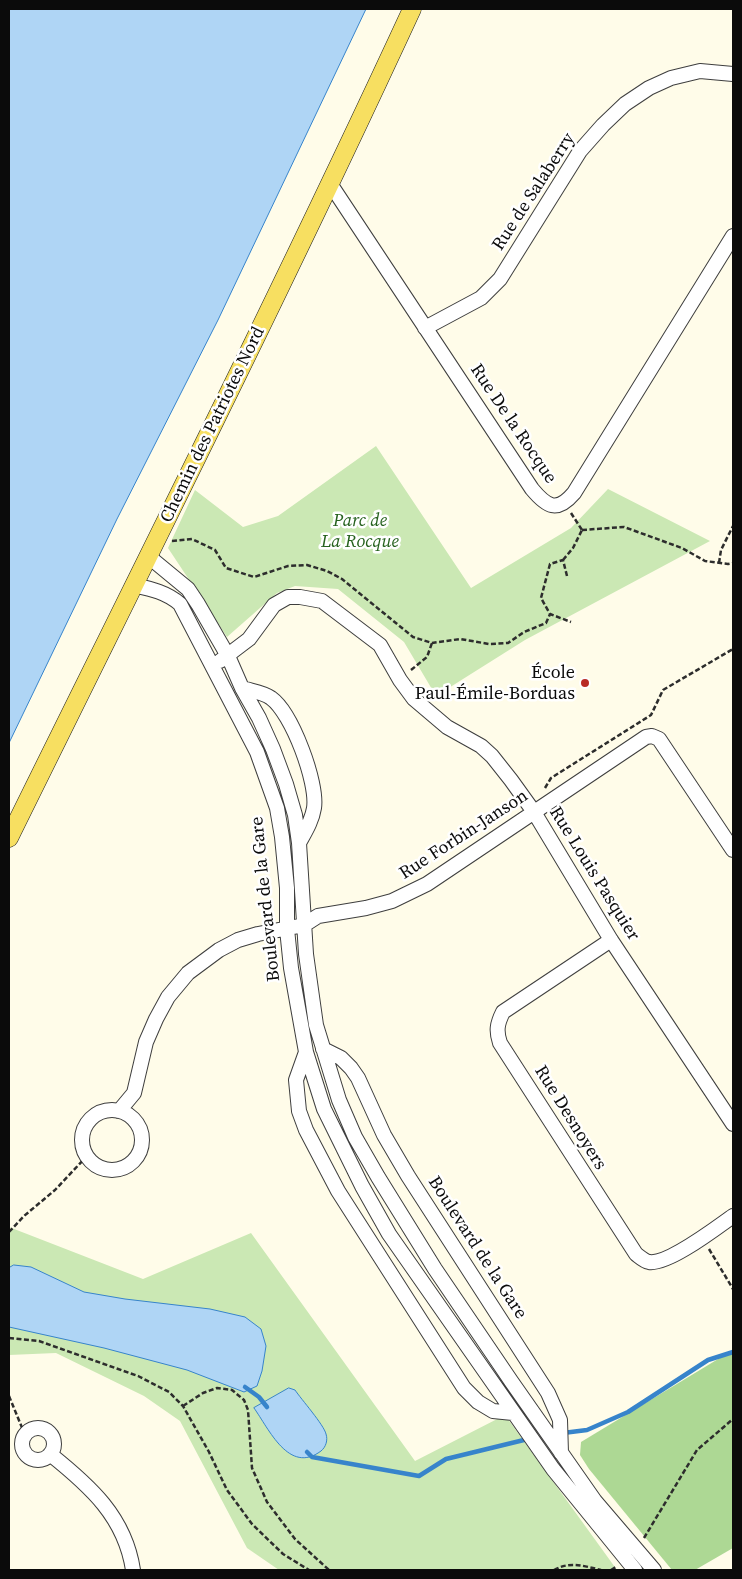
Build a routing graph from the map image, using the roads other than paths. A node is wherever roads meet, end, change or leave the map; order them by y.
1 (412, 9) edge
2 (733, 74) edge
3 (331, 185) junction
4 (733, 236) edge
5 (425, 328) junction
6 (151, 550) junction
7 (133, 585) junction
8 (228, 656) junction
9 (213, 666) junction
10 (242, 688) junction
11 (534, 812) junction
12 (9, 838) edge
13 (299, 843) junction
14 (733, 850) edge
15 (304, 925) junction
16 (287, 929) junction
17 (611, 940) junction
18 (323, 1049) junction
19 (306, 1052) junction
20 (119, 1111) junction
21 (733, 1124) edge
22 (733, 1216) edge
23 (513, 1413) junction
24 (561, 1453) junction
25 (50, 1454) junction
26 (647, 1568) edge
27 (133, 1570) edge
28 (635, 1570) edge

1 - 3 main road, Chemin des Patriotes Nord
2 - 5 street, Rue de Salaberry
3 - 5 street, Rue De la Rocque
3 - 6 main road, Chemin des Patriotes Nord
4 - 5 street, Rue De la Rocque
6 - 7 main road, Chemin des Patriotes Nord
6 - 8 street, Boulevard de la Gare
7 - 9 street, Boulevard de la Gare
7 - 12 main road, Chemin des Patriotes Nord
8 - 9 street, Rue Louis Pasquier
8 - 10 street, Boulevard de la Gare
8 - 11 street, Rue Louis Pasquier
9 - 16 street, Boulevard de la Gare
10 - 13 street, Boulevard de la Gare
10 - 13 street
11 - 14 street, Rue Forbin-Janson
11 - 15 street, Rue Forbin-Janson
11 - 17 street, Rue Louis Pasquier
13 - 15 street, Boulevard de la Gare
15 - 16 street, Rue Forbin-Janson
15 - 18 street, Boulevard de la Gare
16 - 19 street, Boulevard de la Gare
16 - 20 street, Rue Forbin-Janson
17 - 21 street, Rue Louis Pasquier
17 - 22 street, Rue Desnoyers
18 - 24 street, Boulevard de la Gare
18 - 24 street, Boulevard de la Gare
19 - 23 street, Boulevard de la Gare
19 - 23 street
20 - 20 street
23 - 28 street, Boulevard de la Gare
24 - 26 street, Boulevard de la Gare
25 - 25 street
25 - 27 street

